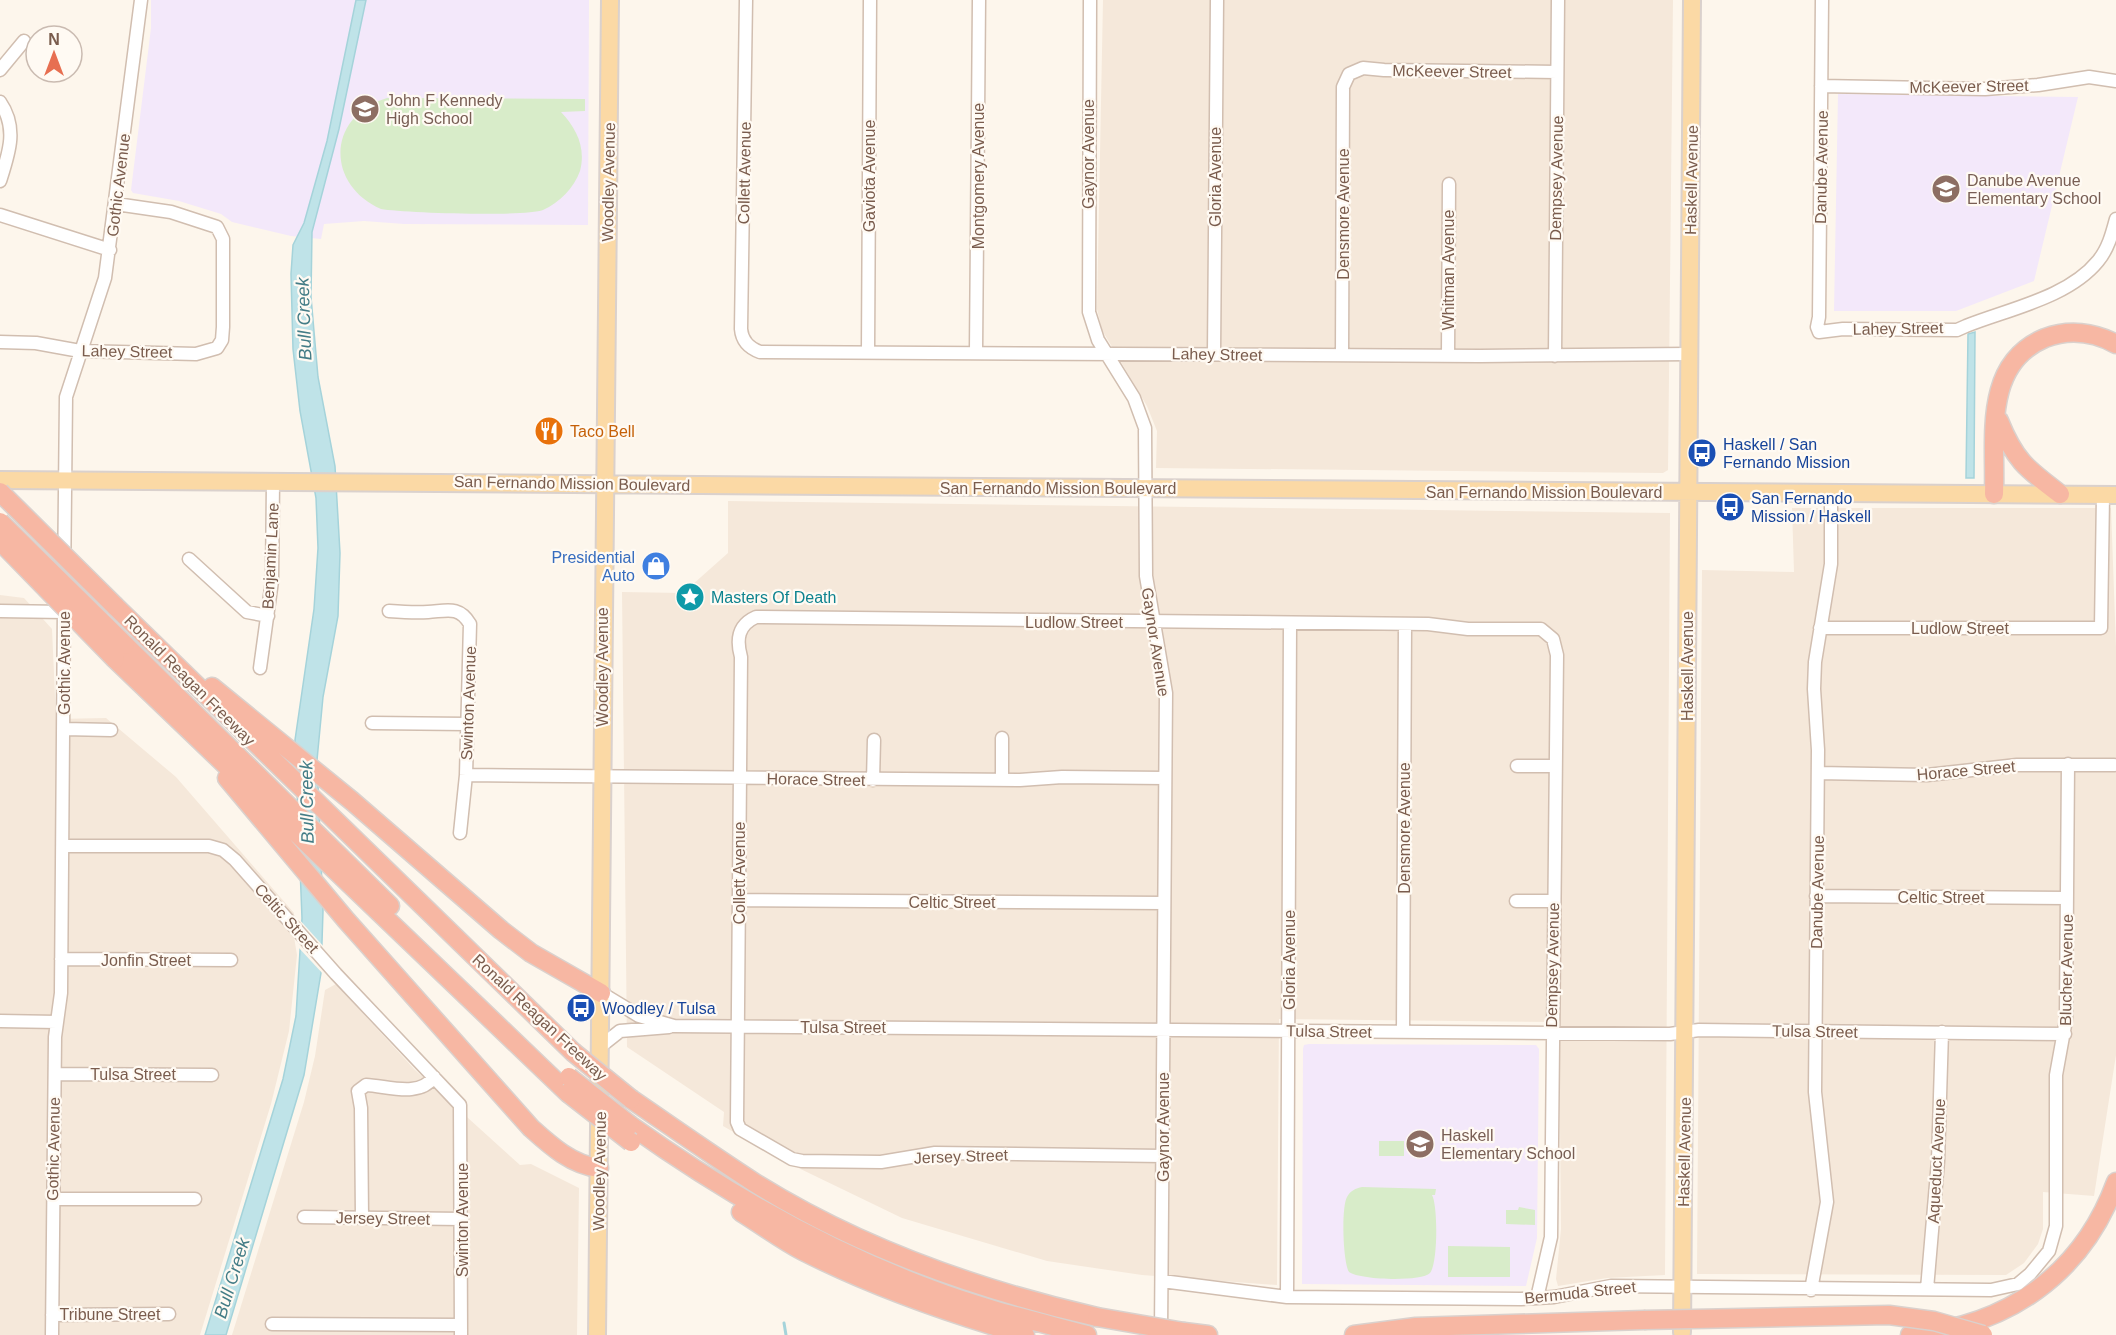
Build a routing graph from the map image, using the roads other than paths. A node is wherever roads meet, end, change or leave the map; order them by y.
1 (141, 0) edge
2 (610, 0) edge
3 (746, 0) edge
4 (870, 0) edge
5 (979, 0) edge
6 (1090, 0) edge
7 (1216, 0) edge
8 (1558, 0) edge
9 (1692, 0) edge
10 (1822, 0) edge
11 (24, 41) dead end
12 (0, 70) edge
13 (1557, 72) junction
14 (1349, 74) joint
15 (2116, 81) edge
16 (1821, 86) junction
17 (0, 102) edge
18 (0, 181) edge
19 (1449, 184) dead end
20 (116, 204) junction
21 (0, 215) edge
22 (2116, 219) edge
23 (110, 250) junction
24 (1819, 332) joint
25 (0, 342) edge
26 (2116, 344) edge
27 (747, 345) joint
28 (80, 351) junction
29 (868, 352) junction
30 (976, 352) junction
31 (1105, 353) junction
32 (1214, 353) junction
33 (1689, 354) junction
34 (1342, 355) junction
35 (1448, 356) junction
36 (1555, 356) junction
37 (1996, 411) junction
38 (0, 480) edge
39 (64, 480) junction
40 (273, 481) junction
41 (604, 486) junction
42 (1146, 489) junction
43 (0, 492) edge
44 (1688, 493) junction
45 (1831, 493) junction
46 (1994, 494) junction
47 (2060, 494) junction
48 (2110, 495) edge
49 (0, 522) edge
50 (0, 541) edge
51 (189, 559) dead end
52 (0, 611) edge
53 (389, 611) dead end
54 (64, 612) junction
55 (268, 616) junction
56 (1152, 622) junction
57 (744, 624) joint
58 (1290, 624) junction
59 (1405, 624) junction
60 (1820, 628) junction
61 (1548, 634) joint
62 (147, 636) junction
63 (120, 652) junction
64 (260, 668) dead end
65 (372, 723) dead end
66 (467, 724) junction
67 (187, 727) junction
68 (64, 729) junction
69 (111, 730) dead end
70 (1002, 738) dead end
71 (874, 740) dead end
72 (2068, 765) junction
73 (2114, 765) dead end
74 (1517, 766) dead end
75 (1554, 766) junction
76 (1818, 773) junction
77 (466, 775) junction
78 (602, 776) junction
79 (740, 778) junction
80 (1166, 778) junction
81 (873, 780) junction
82 (1002, 780) junction
83 (258, 786) junction
84 (460, 833) dead end
85 (63, 846) junction
86 (1816, 896) junction
87 (2067, 898) junction
88 (739, 900) junction
89 (1516, 901) dead end
90 (1553, 902) junction
91 (1164, 903) junction
92 (61, 959) junction
93 (231, 960) dead end
94 (601, 993) junction
95 (0, 1021) edge
96 (57, 1022) junction
97 (674, 1026) junction
98 (738, 1026) junction
99 (1164, 1030) junction
100 (1288, 1030) junction
101 (1815, 1030) junction
102 (1684, 1031) junction
103 (1403, 1032) junction
104 (1551, 1032) junction
105 (1941, 1032) junction
106 (2065, 1034) junction
107 (601, 1046) junction
108 (54, 1074) junction
109 (212, 1075) dead end
110 (434, 1077) junction
111 (460, 1105) joint
112 (737, 1122) joint
113 (630, 1134) junction
114 (1163, 1156) junction
115 (599, 1168) junction
116 (2116, 1182) edge
117 (52, 1199) junction
118 (195, 1199) dead end
119 (304, 1217) dead end
120 (362, 1218) junction
121 (462, 1219) junction
122 (2030, 1274) joint
123 (1162, 1281) junction
124 (1682, 1286) junction
125 (1927, 1289) junction
126 (1811, 1290) junction
127 (1287, 1297) junction
128 (1538, 1298) junction
129 (169, 1314) dead end
130 (51, 1315) junction
131 (272, 1324) dead end
132 (461, 1330) edge
133 (1682, 1332) dead end
134 (51, 1335) edge
135 (597, 1335) edge
136 (1025, 1335) edge
137 (1087, 1335) edge
138 (1161, 1335) edge
139 (1208, 1335) edge
140 (1354, 1335) edge
141 (1910, 1335) edge
142 (1983, 1335) edge

1 - 20 street, Gothic Avenue
2 - 41 main road, Woodley Avenue
3 - 27 street, Collett Avenue
4 - 29 street, Gaviota Avenue
5 - 30 street, Montgomery Avenue
6 - 31 street, Gaynor Avenue
7 - 32 street, Gloria Avenue
8 - 13 street, Dempsey Avenue
9 - 33 main road, Haskell Avenue
10 - 16 street, Danube Avenue
11 - 12 street
13 - 14 street, McKeever Street
13 - 36 street, Dempsey Avenue
14 - 34 street, Densmore Avenue
15 - 16 street, McKeever Street
16 - 24 street, Danube Avenue
17 - 18 street
19 - 35 street, Whitman Avenue
20 - 23 street, Gothic Avenue
20 - 28 street, Lahey Street
21 - 23 street
22 - 24 street, Lahey Street
23 - 28 street, Gothic Avenue
25 - 28 street, Lahey Street
26 - 37 highway
27 - 29 street, Lahey Street
28 - 39 street, Gothic Avenue
29 - 30 street, Lahey Street
30 - 31 street, Lahey Street
31 - 32 street, Lahey Street
31 - 42 street, Gaynor Avenue
32 - 34 street, Lahey Street
33 - 36 street, Lahey Street
33 - 44 main road, Haskell Avenue
34 - 35 street, Lahey Street
35 - 36 street, Lahey Street
37 - 46 highway
37 - 47 highway
38 - 39 main road, San Fernando Mission Boulevard
39 - 40 main road, San Fernando Mission Boulevard
39 - 54 street, Gothic Avenue
40 - 41 main road, San Fernando Mission Boulevard
40 - 55 street, Benjamin Lane
41 - 42 main road, San Fernando Mission Boulevard
41 - 78 main road, Woodley Avenue
42 - 44 main road, San Fernando Mission Boulevard
42 - 56 street, Gaynor Avenue
43 - 62 highway, Ronald Reagan Freeway, bridge
44 - 45 main road, San Fernando Mission Boulevard
44 - 102 main road, Haskell Avenue
45 - 46 main road, San Fernando Mission Boulevard
45 - 60 street, Danube Avenue
46 - 47 main road, San Fernando Mission Boulevard
47 - 48 main road, San Fernando Mission Boulevard
48 - 60 street, Ludlow Street
49 - 63 highway, bridge
50 - 63 highway, Ronald Reagan Freeway, bridge
51 - 55 street
52 - 54 street
53 - 66 street, Swinton Avenue
54 - 68 street, Gothic Avenue
55 - 64 street, Benjamin Lane
56 - 57 street, Ludlow Street
56 - 58 street, Ludlow Street
56 - 80 street, Gaynor Avenue
57 - 79 street, Collett Avenue
58 - 59 street, Ludlow Street
58 - 100 street, Gloria Avenue
59 - 61 street, Ludlow Street
59 - 103 street, Densmore Avenue
60 - 76 street, Danube Avenue
61 - 75 street, Dempsey Avenue
62 - 94 highway
62 - 139 highway, Ronald Reagan Freeway, bridge
63 - 67 highway, Ronald Reagan Freeway
63 - 83 highway
65 - 66 street
66 - 77 street, Swinton Avenue
67 - 83 highway, Ronald Reagan Freeway
67 - 115 highway
68 - 69 street
68 - 85 street, Gothic Avenue
70 - 82 street
71 - 81 street
72 - 73 street, Horace Street
72 - 76 street, Horace Street
72 - 87 street, Blucher Avenue
74 - 75 street
75 - 90 street, Dempsey Avenue
76 - 86 street, Danube Avenue
77 - 78 street, Horace Street
77 - 84 street, Swinton Avenue
78 - 79 street, Horace Street
78 - 94 main road, Woodley Avenue
79 - 81 street, Horace Street
79 - 88 street, Collett Avenue
80 - 82 street, Horace Street
80 - 91 street, Gaynor Avenue
81 - 82 street, Horace Street
83 - 113 highway, Ronald Reagan Freeway, bridge
85 - 92 street, Gothic Avenue
85 - 110 street, Celtic Street
86 - 87 street, Celtic Street
86 - 101 street, Danube Avenue
87 - 106 street, Blucher Avenue
88 - 91 street, Celtic Street
88 - 98 street, Collett Avenue
89 - 90 street
90 - 104 street, Dempsey Avenue
91 - 99 street, Gaynor Avenue
92 - 93 street, Jonfin Street
92 - 96 street, Gothic Avenue
94 - 97 street, Tulsa Street
94 - 107 main road, Woodley Avenue
95 - 96 street
96 - 108 street, Gothic Avenue
97 - 98 street, Tulsa Street
97 - 107 street
98 - 99 street, Tulsa Street
98 - 112 street, Collett Avenue
99 - 100 street, Tulsa Street
99 - 114 street, Gaynor Avenue
100 - 103 street, Tulsa Street
100 - 127 street, Gloria Avenue
101 - 102 street, Tulsa Street
101 - 105 street, Tulsa Street
101 - 126 street, Danube Avenue
102 - 104 street, Tulsa Street
102 - 124 main road, Haskell Avenue
103 - 104 street, Tulsa Street
104 - 128 street, Dempsey Avenue
105 - 106 street, Tulsa Street
105 - 125 street, Aqueduct Avenue
106 - 122 street, Blucher Avenue
107 - 115 main road, Woodley Avenue
108 - 109 street, Tulsa Street
108 - 117 street, Gothic Avenue
110 - 111 street, Celtic Street
110 - 120 street
111 - 121 street, Swinton Avenue
112 - 114 street, Jersey Street
113 - 136 highway, Ronald Reagan Freeway
113 - 137 highway
114 - 123 street, Gaynor Avenue
115 - 135 main road, Woodley Avenue
116 - 141 highway
117 - 118 street
117 - 130 street, Gothic Avenue
119 - 120 street, Jersey Street
120 - 121 street, Jersey Street
121 - 132 street, Swinton Avenue
122 - 125 street, Bermuda Street
123 - 127 street, Bermuda Street
123 - 138 street, Gaynor Avenue
124 - 126 street, Bermuda Street
124 - 128 street, Bermuda Street
124 - 133 main road, Haskell Avenue
125 - 126 street, Bermuda Street
127 - 128 street, Bermuda Street
129 - 130 street, Tribune Street
130 - 134 street, Gothic Avenue
131 - 132 street
140 - 142 highway, bridge

